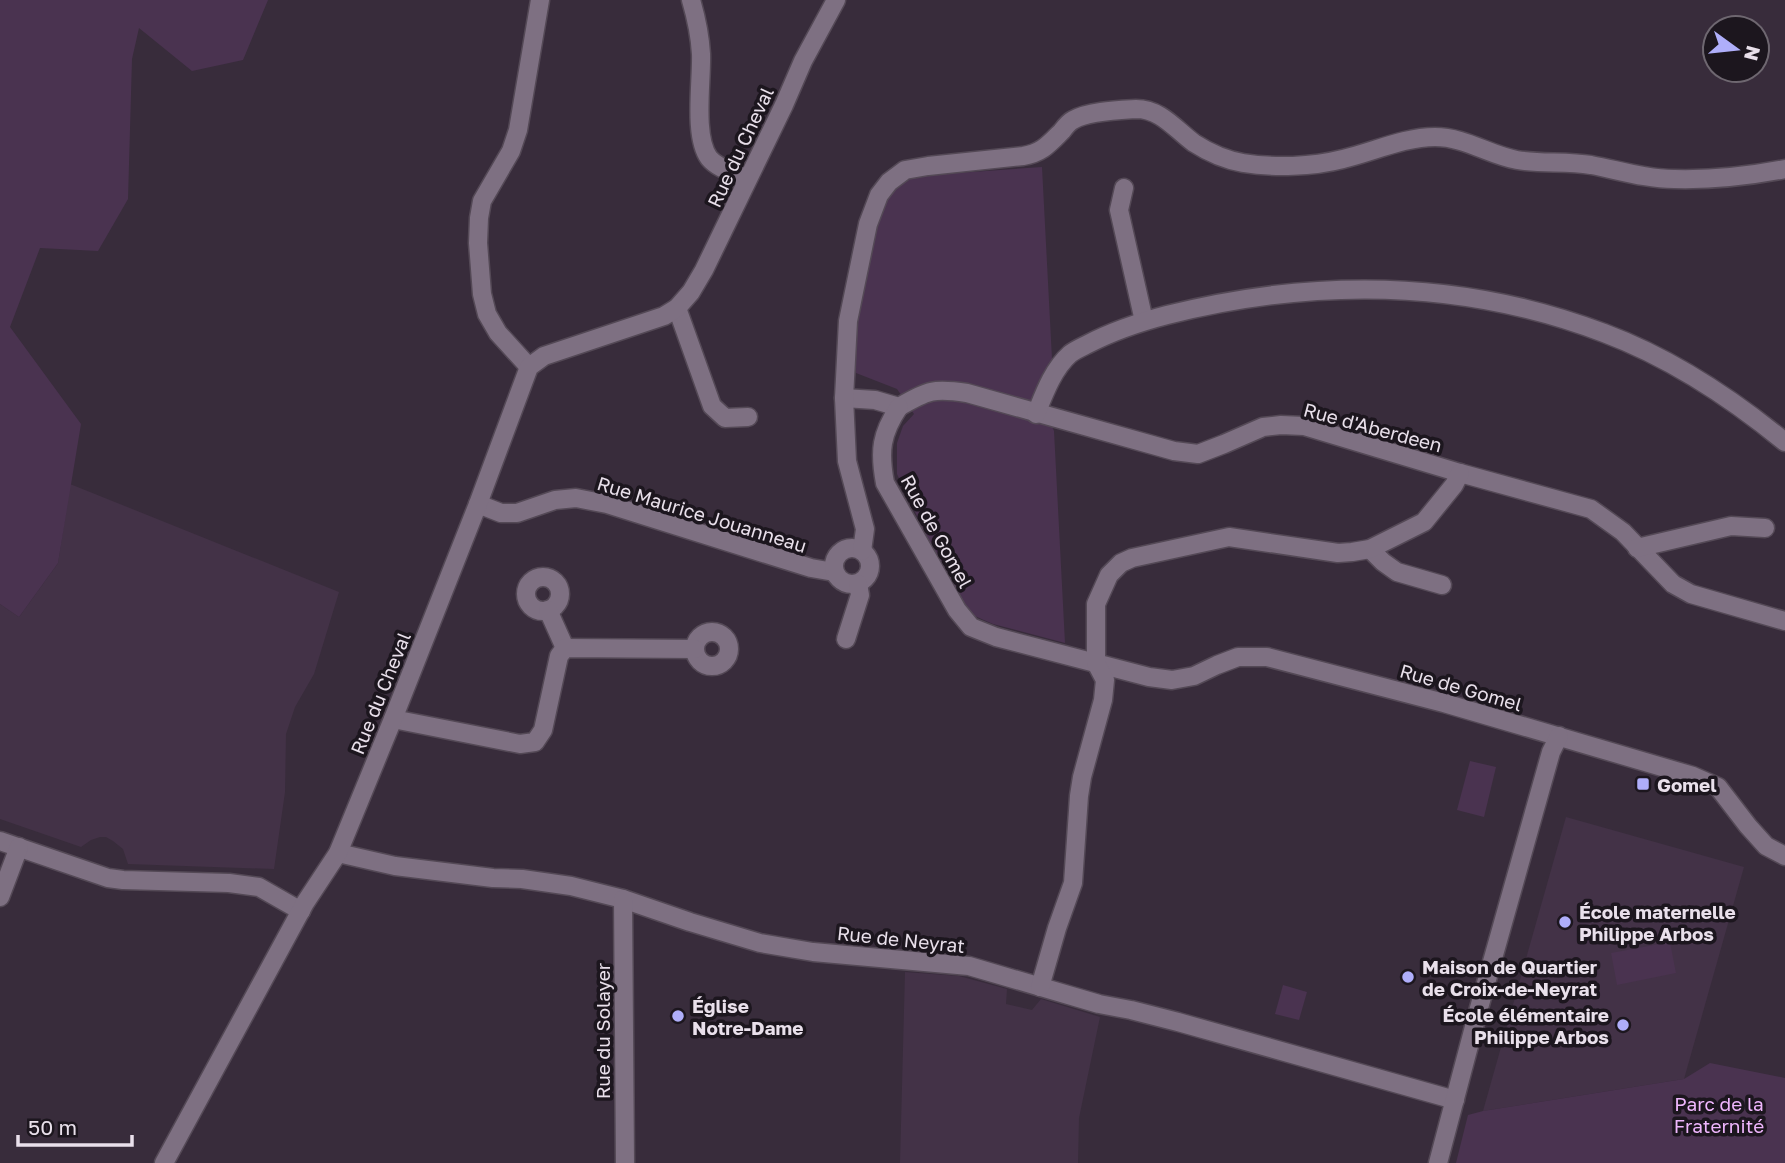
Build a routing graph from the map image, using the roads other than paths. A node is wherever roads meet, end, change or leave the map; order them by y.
1 (540, 0) edge
2 (691, 0) edge
3 (836, 0) edge
4 (1785, 169) edge
5 (747, 179) junction
6 (1124, 188) dead end
7 (677, 308) junction
8 (1144, 321) junction
9 (529, 367) junction
10 (844, 398) junction
11 (899, 407) junction
12 (1035, 414) junction
13 (748, 417) dead end
14 (1785, 442) edge
15 (1460, 473) junction
16 (478, 504) junction
17 (1765, 528) dead end
18 (1637, 548) junction
19 (1370, 549) junction
20 (862, 551) junction
21 (834, 572) junction
22 (858, 584) junction
23 (1442, 585) dead end
24 (548, 610) dead end
25 (1785, 621) edge
26 (846, 639) dead end
27 (565, 648) junction
28 (695, 649) dead end
29 (1096, 663) junction
30 (393, 719) junction
31 (1559, 736) junction
32 (0, 841) edge
33 (19, 847) junction
34 (338, 853) junction
35 (1785, 856) edge
36 (0, 897) edge
37 (623, 899) junction
38 (301, 911) junction
39 (1040, 987) junction
40 (1455, 1100) junction
41 (163, 1163) edge
42 (625, 1163) edge
43 (1438, 1163) edge

1 - 9 street
2 - 5 street
3 - 5 street, Rue du Cheval
4 - 10 street
5 - 7 street, Rue du Cheval
6 - 8 street
7 - 9 street, Rue du Cheval
7 - 13 street
8 - 12 street
8 - 14 street
9 - 16 street, Rue du Cheval
10 - 11 street
10 - 20 street
11 - 12 street, Rue d'Aberdeen
11 - 29 street, Rue de Gomel
12 - 15 street, Rue d'Aberdeen
15 - 18 street, Rue d'Aberdeen
15 - 19 street
16 - 21 street, Rue Maurice Jouanneau
16 - 30 street, Rue du Cheval
17 - 18 street
18 - 25 street, Rue d'Aberdeen
19 - 23 street
19 - 29 street
20 - 21 street
20 - 22 street
21 - 22 street
22 - 26 street
24 - 27 street
27 - 28 street
27 - 30 street
29 - 31 street, Rue de Gomel
29 - 39 street
30 - 34 street, Rue du Cheval
31 - 35 street, Rue de Gomel
31 - 40 street
32 - 33 street
33 - 36 street
33 - 38 street
34 - 37 street, Rue de Neyrat
34 - 38 street, Rue du Cheval
37 - 39 street, Rue de Neyrat
37 - 42 street, Rue du Solayer
38 - 41 street, Rue du Cheval
39 - 40 street, Rue de Neyrat
40 - 43 street

